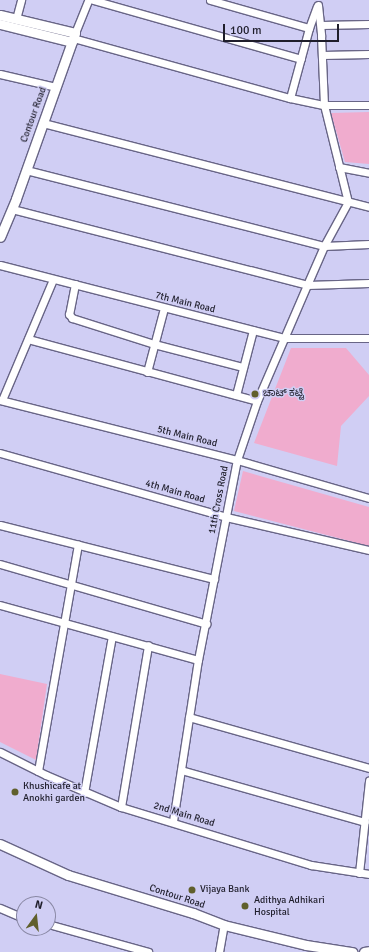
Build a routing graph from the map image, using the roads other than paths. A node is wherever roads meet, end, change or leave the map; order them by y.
1 (21, 0) edge
2 (88, 0) edge
3 (93, 0) edge
4 (210, 0) edge
5 (318, 2) edge
6 (0, 15) edge
7 (16, 19) junction
8 (0, 24) edge
9 (369, 24) edge
10 (321, 25) junction
11 (308, 32) junction
12 (321, 36) junction
13 (74, 38) junction
14 (369, 54) edge
15 (322, 56) junction
16 (301, 59) junction
17 (0, 74) edge
18 (56, 87) junction
19 (290, 98) junction
20 (369, 104) edge
21 (324, 105) junction
22 (43, 123) junction
23 (339, 167) junction
24 (26, 170) junction
25 (369, 173) edge
26 (348, 202) junction
27 (369, 207) edge
28 (12, 209) junction
29 (0, 237) edge
30 (369, 244) edge
31 (324, 246) junction
32 (0, 265) edge
33 (54, 279) junction
34 (369, 283) edge
35 (75, 284) junction
36 (307, 285) junction
37 (164, 308) junction
38 (253, 330) junction
39 (285, 338) junction
40 (369, 338) edge
41 (28, 339) junction
42 (154, 344) junction
43 (244, 367) junction
44 (147, 372) junction
45 (236, 396) junction
46 (1, 400) edge
47 (258, 401) junction
48 (0, 453) edge
49 (237, 460) junction
50 (369, 498) edge
51 (226, 517) junction
52 (0, 524) edge
53 (78, 545) junction
54 (369, 550) edge
55 (0, 564) edge
56 (214, 579) junction
57 (72, 584) junction
58 (0, 605) edge
59 (65, 623) junction
60 (206, 624) junction
61 (112, 636) junction
62 (148, 645) junction
63 (198, 660) junction
64 (188, 716) junction
65 (0, 752) edge
66 (369, 768) edge
67 (181, 770) junction
68 (38, 771) junction
69 (369, 781) edge
70 (84, 793) junction
71 (121, 807) junction
72 (174, 821) junction
73 (365, 822) junction
74 (0, 844) edge
75 (359, 873) junction
76 (369, 874) edge
77 (0, 908) edge
78 (16, 915) edge
79 (56, 926) edge
80 (224, 926) junction
81 (369, 951) edge
82 (148, 952) edge
83 (218, 952) edge
84 (352, 952) edge
85 (364, 952) edge

1 - 7 street
2 - 13 street, Contour Road
3 - 16 street
4 - 11 street
5 - 10 street
5 - 11 street
6 - 7 main road
7 - 13 main road
8 - 13 main road
9 - 10 street
10 - 12 street
11 - 12 street
11 - 16 street
12 - 15 street
13 - 18 main road, Contour Road
13 - 19 street
14 - 15 street
15 - 21 street
16 - 19 street
17 - 18 street
18 - 22 main road, Contour Road
19 - 21 street
20 - 21 street
21 - 23 street
22 - 24 main road, Contour Road
22 - 26 street
23 - 25 street
23 - 26 street
24 - 28 main road, Contour Road
24 - 31 street
26 - 27 street
26 - 31 street, 11th Cross Road
28 - 29 main road, Contour Road
28 - 36 street
30 - 31 street
31 - 36 street, 11th Cross Road
32 - 33 street, 7th Main Road
33 - 35 street, 7th Main Road
33 - 41 street
34 - 36 street
35 - 37 street, 7th Main Road
35 - 42 street
36 - 39 street, 11th Cross Road
37 - 38 street, 7th Main Road
37 - 42 street
38 - 39 street, 7th Main Road
38 - 43 street
39 - 40 street, 7th Main Road
39 - 47 street, 11th Cross Road
41 - 44 street
41 - 46 street
42 - 43 street
42 - 44 street
43 - 45 street
44 - 45 street
45 - 47 street
46 - 49 street, 5th Main Road
47 - 49 street, 11th Cross Road
48 - 51 street, 4th Main Road
49 - 50 street, 5th Main Road
49 - 51 street, 11th Cross Road
51 - 54 street, 4th Main Road
51 - 56 street, 11th Cross Road
52 - 53 street
53 - 56 street
53 - 57 street
55 - 57 street
56 - 60 street, 11th Cross Road
57 - 59 street
57 - 60 street
58 - 59 street
59 - 61 street
59 - 68 street
60 - 63 street, 11th Cross Road
61 - 62 street
61 - 70 street
62 - 63 street
62 - 71 street
63 - 64 street, 11th Cross Road
64 - 66 street
64 - 67 street, 11th Cross Road
65 - 68 street, 2nd Main Road
67 - 72 street, 11th Cross Road
67 - 73 street
68 - 70 street, 2nd Main Road
69 - 73 street
70 - 71 street, 2nd Main Road
71 - 72 street, 2nd Main Road
72 - 75 street, 2nd Main Road
73 - 75 street
74 - 80 main road, Contour Road
75 - 76 street, 2nd Main Road
77 - 78 street
79 - 82 street
80 - 83 street
80 - 84 main road, Contour Road
81 - 85 main road

